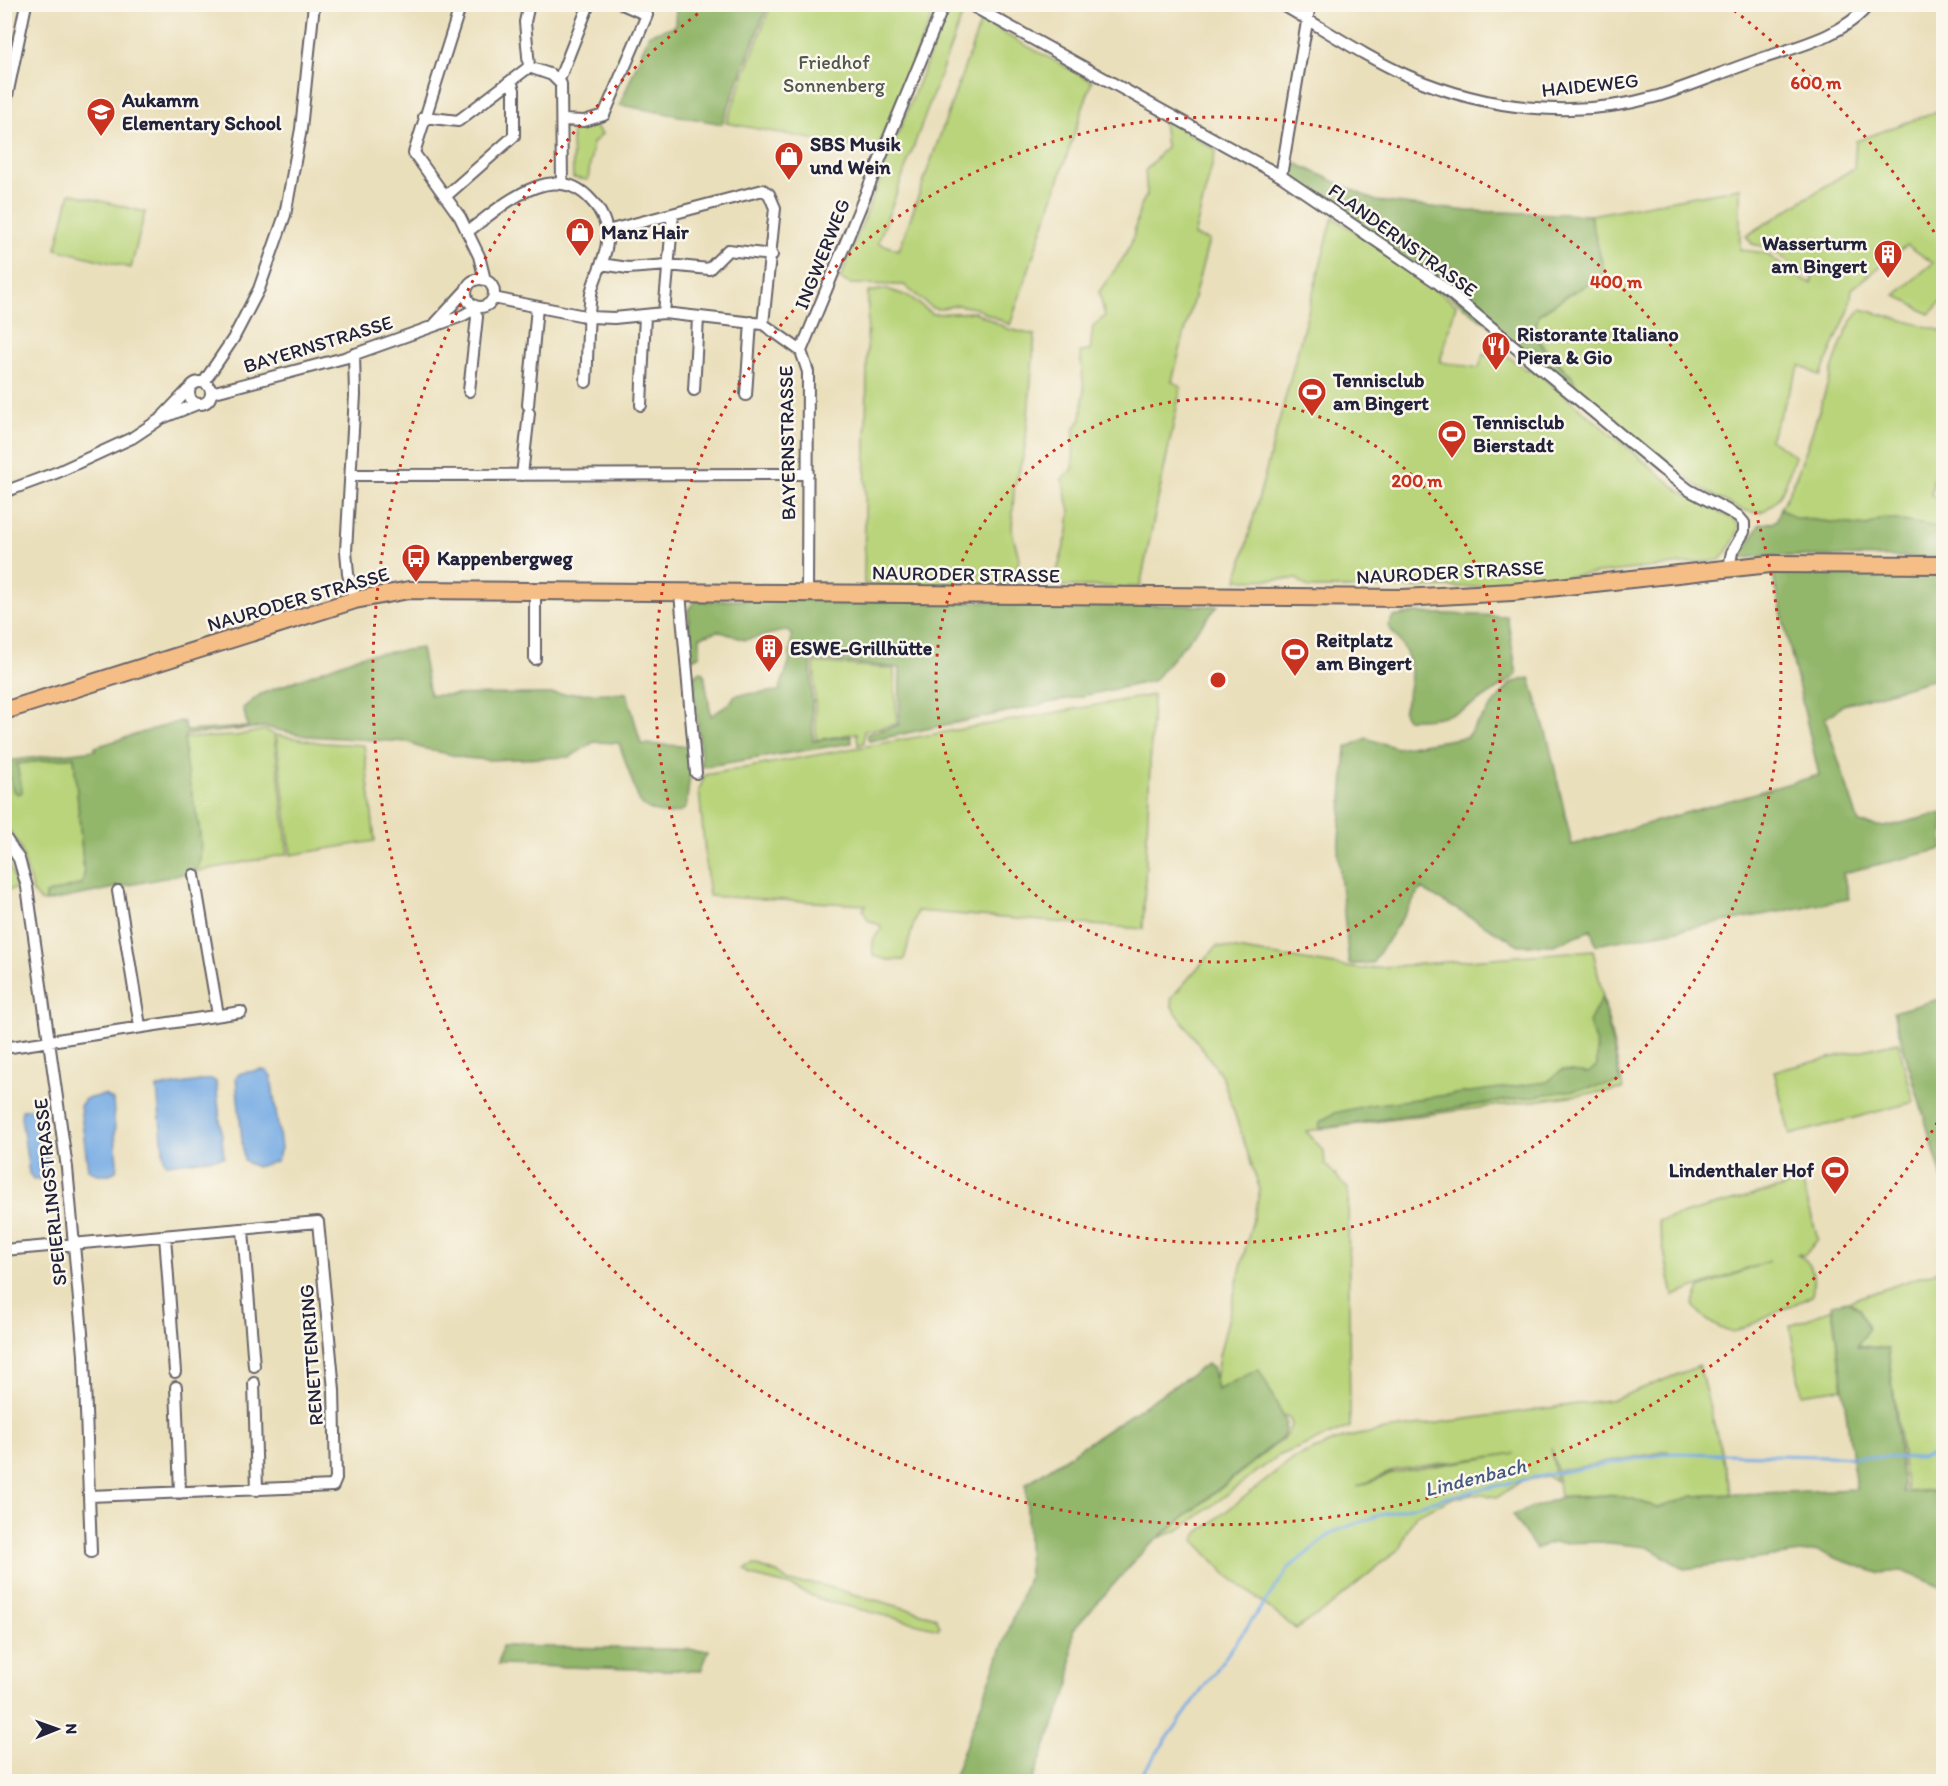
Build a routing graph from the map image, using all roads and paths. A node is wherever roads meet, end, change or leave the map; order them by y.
1 (26, 4) edge
2 (314, 4) edge
3 (461, 4) edge
4 (529, 4) edge
5 (589, 4) edge
6 (622, 4) edge
7 (944, 4) edge
8 (969, 4) edge
9 (1281, 4) edge
10 (1310, 4) edge
11 (1869, 4) edge
12 (1308, 20) junction
13 (530, 67) junction
14 (560, 80) junction
15 (511, 81) junction
16 (4, 110) edge
17 (424, 117) junction
18 (562, 120) junction
19 (1281, 176) junction
20 (562, 184) junction
21 (446, 196) junction
22 (673, 214) junction
23 (607, 231) junction
24 (467, 232) junction
25 (772, 255) junction
26 (601, 264) junction
27 (668, 264) junction
28 (485, 280) junction
29 (466, 290) junction
30 (493, 298) junction
31 (537, 307) junction
32 (476, 309) junction
33 (664, 313) junction
34 (645, 315) junction
35 (590, 317) junction
36 (698, 318) junction
37 (751, 322) junction
38 (763, 324) junction
39 (434, 325) junction
40 (801, 351) junction
41 (354, 354) junction
42 (204, 382) junction
43 (586, 382) dead end
44 (188, 390) junction
45 (694, 390) dead end
46 (470, 391) dead end
47 (211, 393) junction
48 (746, 395) dead end
49 (197, 404) junction
50 (641, 405) dead end
51 (162, 418) junction
52 (808, 474) junction
53 (351, 475) junction
54 (522, 475) junction
55 (4, 492) edge
56 (1944, 565) edge
57 (1729, 568) junction
58 (535, 592) junction
59 (680, 593) junction
60 (807, 593) junction
61 (356, 600) junction
62 (535, 659) dead end
63 (4, 711) edge
64 (696, 773) dead end
65 (4, 836) edge
66 (194, 875) dead end
67 (118, 891) dead end
68 (242, 1012) dead end
69 (218, 1015) junction
70 (140, 1026) junction
71 (50, 1042) junction
72 (4, 1048) edge
73 (243, 1230) junction
74 (165, 1236) junction
75 (74, 1244) junction
76 (4, 1250) edge
77 (254, 1366) dead end
78 (175, 1372) dead end
79 (254, 1383) dead end
80 (176, 1388) dead end
81 (257, 1490) junction
82 (180, 1493) junction
83 (90, 1496) junction
84 (91, 1552) dead end

1 - 16 street
2 - 42 street
3 - 17 street
4 - 13 street
5 - 14 street
6 - 18 street
7 - 40 street, INGWERWEG
8 - 19 street, FLANDERNSTRASSE
9 - 12 street, HAIDEWEG
10 - 12 street
11 - 12 street, HAIDEWEG
12 - 19 street
13 - 14 street
13 - 15 street
14 - 18 street
15 - 17 street
15 - 21 street
17 - 21 street
18 - 20 street
19 - 57 street, FLANDERNSTRASSE
20 - 23 street
20 - 24 street
21 - 24 street
22 - 23 street
22 - 25 street
22 - 27 street
23 - 26 street
24 - 28 street
25 - 27 street
25 - 38 street
26 - 27 street
26 - 35 street
27 - 33 street
28 - 29 street
28 - 30 street
29 - 32 street
29 - 39 street, BAYERNSTRASSE
30 - 31 street, BAYERNSTRASSE
30 - 32 street
31 - 35 street, BAYERNSTRASSE
31 - 54 street
32 - 39 street, BAYERNSTRASSE
32 - 46 street
33 - 34 street, BAYERNSTRASSE
33 - 36 street, BAYERNSTRASSE
34 - 35 street, BAYERNSTRASSE
34 - 50 street
35 - 43 street
36 - 37 street, BAYERNSTRASSE
36 - 45 street
37 - 38 street, BAYERNSTRASSE
37 - 48 street, BAYERNSTRASSE
38 - 40 street, BAYERNSTRASSE
39 - 41 street, BAYERNSTRASSE
40 - 52 street, BAYERNSTRASSE
41 - 47 street, BAYERNSTRASSE
41 - 53 street
42 - 44 street
42 - 47 street
44 - 49 street
44 - 51 street
47 - 49 street
49 - 51 street
51 - 55 street
52 - 54 street
52 - 60 street, BAYERNSTRASSE
53 - 54 street
53 - 61 street
56 - 57 main road, NAURODER STRASSE
57 - 60 main road, NAURODER STRASSE
58 - 59 main road, NAURODER STRASSE
58 - 61 main road, NAURODER STRASSE
58 - 62 street
59 - 60 main road, NAURODER STRASSE
59 - 64 street
61 - 63 main road, NAURODER STRASSE
65 - 71 street, SPEIERLINGSTRASSE
66 - 69 street
67 - 70 street
68 - 69 street
69 - 70 street
70 - 71 street
71 - 72 street
71 - 75 street, SPEIERLINGSTRASSE
73 - 74 street, RENETTENRING
73 - 77 street
73 - 81 street, RENETTENRING
74 - 75 street, RENETTENRING
74 - 78 street
75 - 76 street, RENETTENRING
75 - 83 street, SPEIERLINGSTRASSE
79 - 81 street
80 - 82 street
81 - 82 street, RENETTENRING
82 - 83 street, RENETTENRING
83 - 84 street, SPEIERLINGSTRASSE

